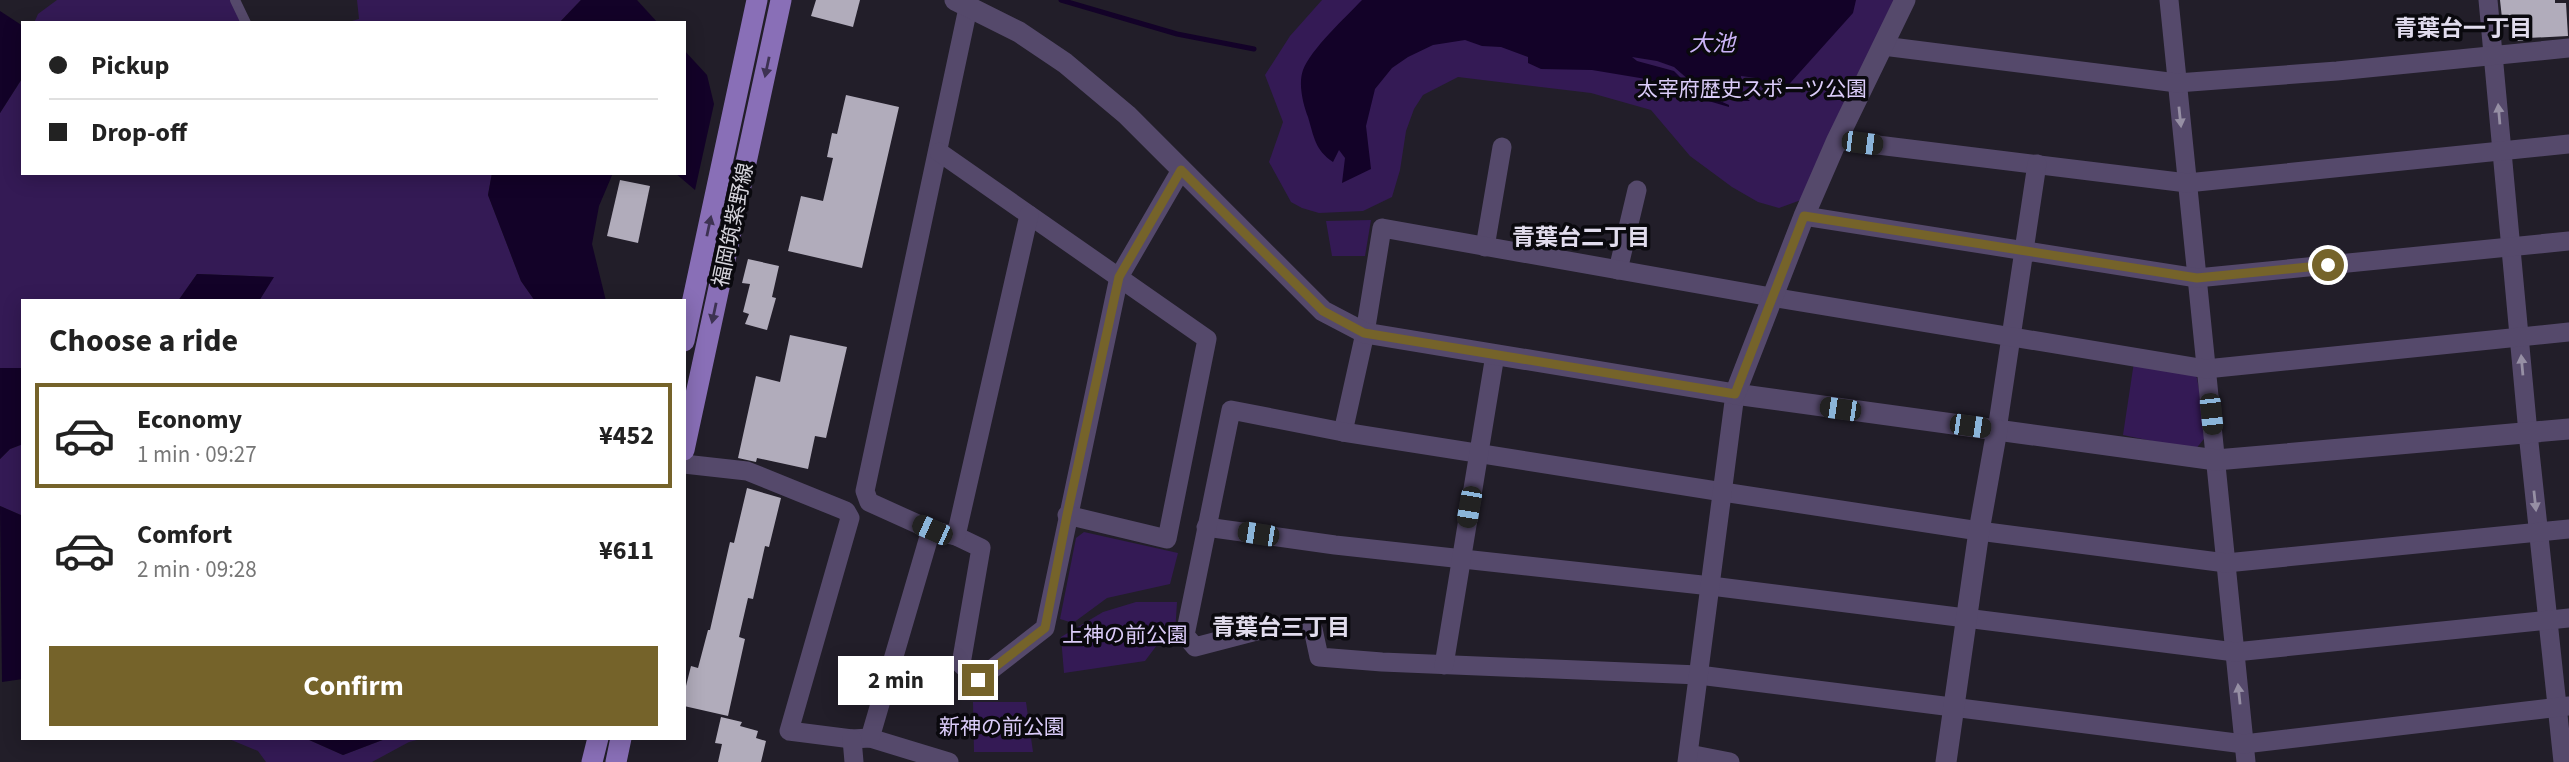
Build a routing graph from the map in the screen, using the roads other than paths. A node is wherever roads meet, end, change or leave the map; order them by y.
1 (234, 0) edge
2 (757, 0) edge
3 (781, 0) edge
4 (1905, 0) edge
5 (2169, 0) edge
6 (2488, 0) edge
7 (962, 4) edge
8 (245, 21) edge
9 (1883, 46) junction
10 (2569, 48) edge
11 (2493, 55) junction
12 (2177, 83) junction
13 (1837, 140) junction
14 (2569, 144) edge
15 (1502, 147) dead end
16 (2502, 151) junction
17 (939, 152) junction
18 (2038, 164) junction
19 (1181, 170) junction
20 (2187, 183) junction
21 (1637, 190) dead end
22 (1028, 215) junction
23 (1804, 216) junction
24 (2569, 241) edge
25 (1485, 247) junction
26 (2511, 247) junction
27 (2024, 252) junction
28 (1618, 270) junction
29 (1119, 277) junction
30 (2197, 278) junction
31 (1771, 297) junction
32 (2569, 331) edge
33 (686, 332) edge
34 (1364, 333) junction
35 (2011, 335) junction
36 (2519, 337) junction
37 (1495, 355) junction
38 (2206, 369) junction
39 (1735, 394) junction
40 (2569, 429) edge
41 (1997, 430) junction
42 (1343, 432) junction
43 (2528, 433) junction
44 (686, 441) edge
45 (1478, 453) junction
46 (2216, 460) junction
47 (686, 464) edge
48 (1723, 492) junction
49 (1067, 515) junction
50 (1206, 527) junction
51 (2569, 529) edge
52 (932, 530) junction
53 (1979, 531) junction
54 (2539, 532) junction
55 (956, 536) junction
56 (1461, 561) junction
57 (2226, 564) junction
58 (1711, 586) junction
59 (1967, 618) junction
60 (2569, 618) edge
61 (2548, 620) junction
62 (2235, 652) junction
63 (1444, 665) junction
64 (1699, 675) junction
65 (2563, 706) edge
66 (1954, 707) junction
67 (861, 739) junction
68 (597, 740) edge
69 (621, 740) edge
70 (2245, 753) edge
71 (1688, 758) edge
72 (940, 761) edge
73 (592, 762) edge
74 (616, 762) edge
75 (854, 762) edge
76 (1730, 762) edge
77 (1946, 762) edge
78 (2563, 762) edge

1 - 8 lane
33 -> 2 main road, 福岡筑紫野線
3 -> 44 main road, 福岡筑紫野線
4 - 9 street
5 - 12 street
6 - 11 street
7 - 17 street
7 - 19 street
9 - 12 street
9 - 13 street
10 - 11 street
11 - 12 street
16 -> 11 street
12 -> 20 street
13 - 18 street
13 - 23 street
14 - 16 street
15 - 25 street
16 - 20 street
16 - 26 street
17 - 22 street
17 - 52 street
18 - 20 street
18 - 27 street
19 - 29 street
19 - 34 street
20 - 30 street
21 - 28 street
22 - 29 street
22 - 55 street
23 - 27 street
23 - 31 street
24 - 26 street
25 - 28 street
25 - 34 street
26 - 30 street
26 - 36 street
27 - 30 street
27 - 35 street
28 - 31 street
29 - 49 street
29 - 49 street
30 - 38 street
31 - 35 street
31 - 39 street
32 - 36 street
34 - 37 street
34 - 42 street
35 - 38 street
35 - 41 street
36 - 38 street
43 -> 36 street
37 - 39 street
37 - 45 street
38 - 46 street
39 - 41 street
39 - 48 street
40 - 43 street
41 - 46 street
41 - 53 street
42 - 45 street
42 - 50 street
43 - 46 street
43 -> 54 street
45 - 48 street
45 - 56 street
46 - 57 street
47 - 67 street
48 - 53 street
48 - 58 street
49 - 55 street
50 - 56 street
50 - 63 street
51 - 54 street
52 - 55 street
52 - 67 street
53 - 57 street
53 - 59 street
54 - 57 street
54 - 61 street
56 - 58 street
56 - 63 street
57 - 62 street
58 - 59 street
58 - 64 street
59 - 62 street
59 - 66 street
60 - 61 street
61 - 62 street
61 - 65 street
70 -> 62 street
63 - 64 street
64 - 66 street
64 - 71 street
65 - 70 street
65 - 78 street
66 - 70 street
66 - 77 street
67 - 72 street
67 - 75 street
68 - 73 main road
69 - 74 main road
71 - 76 street

